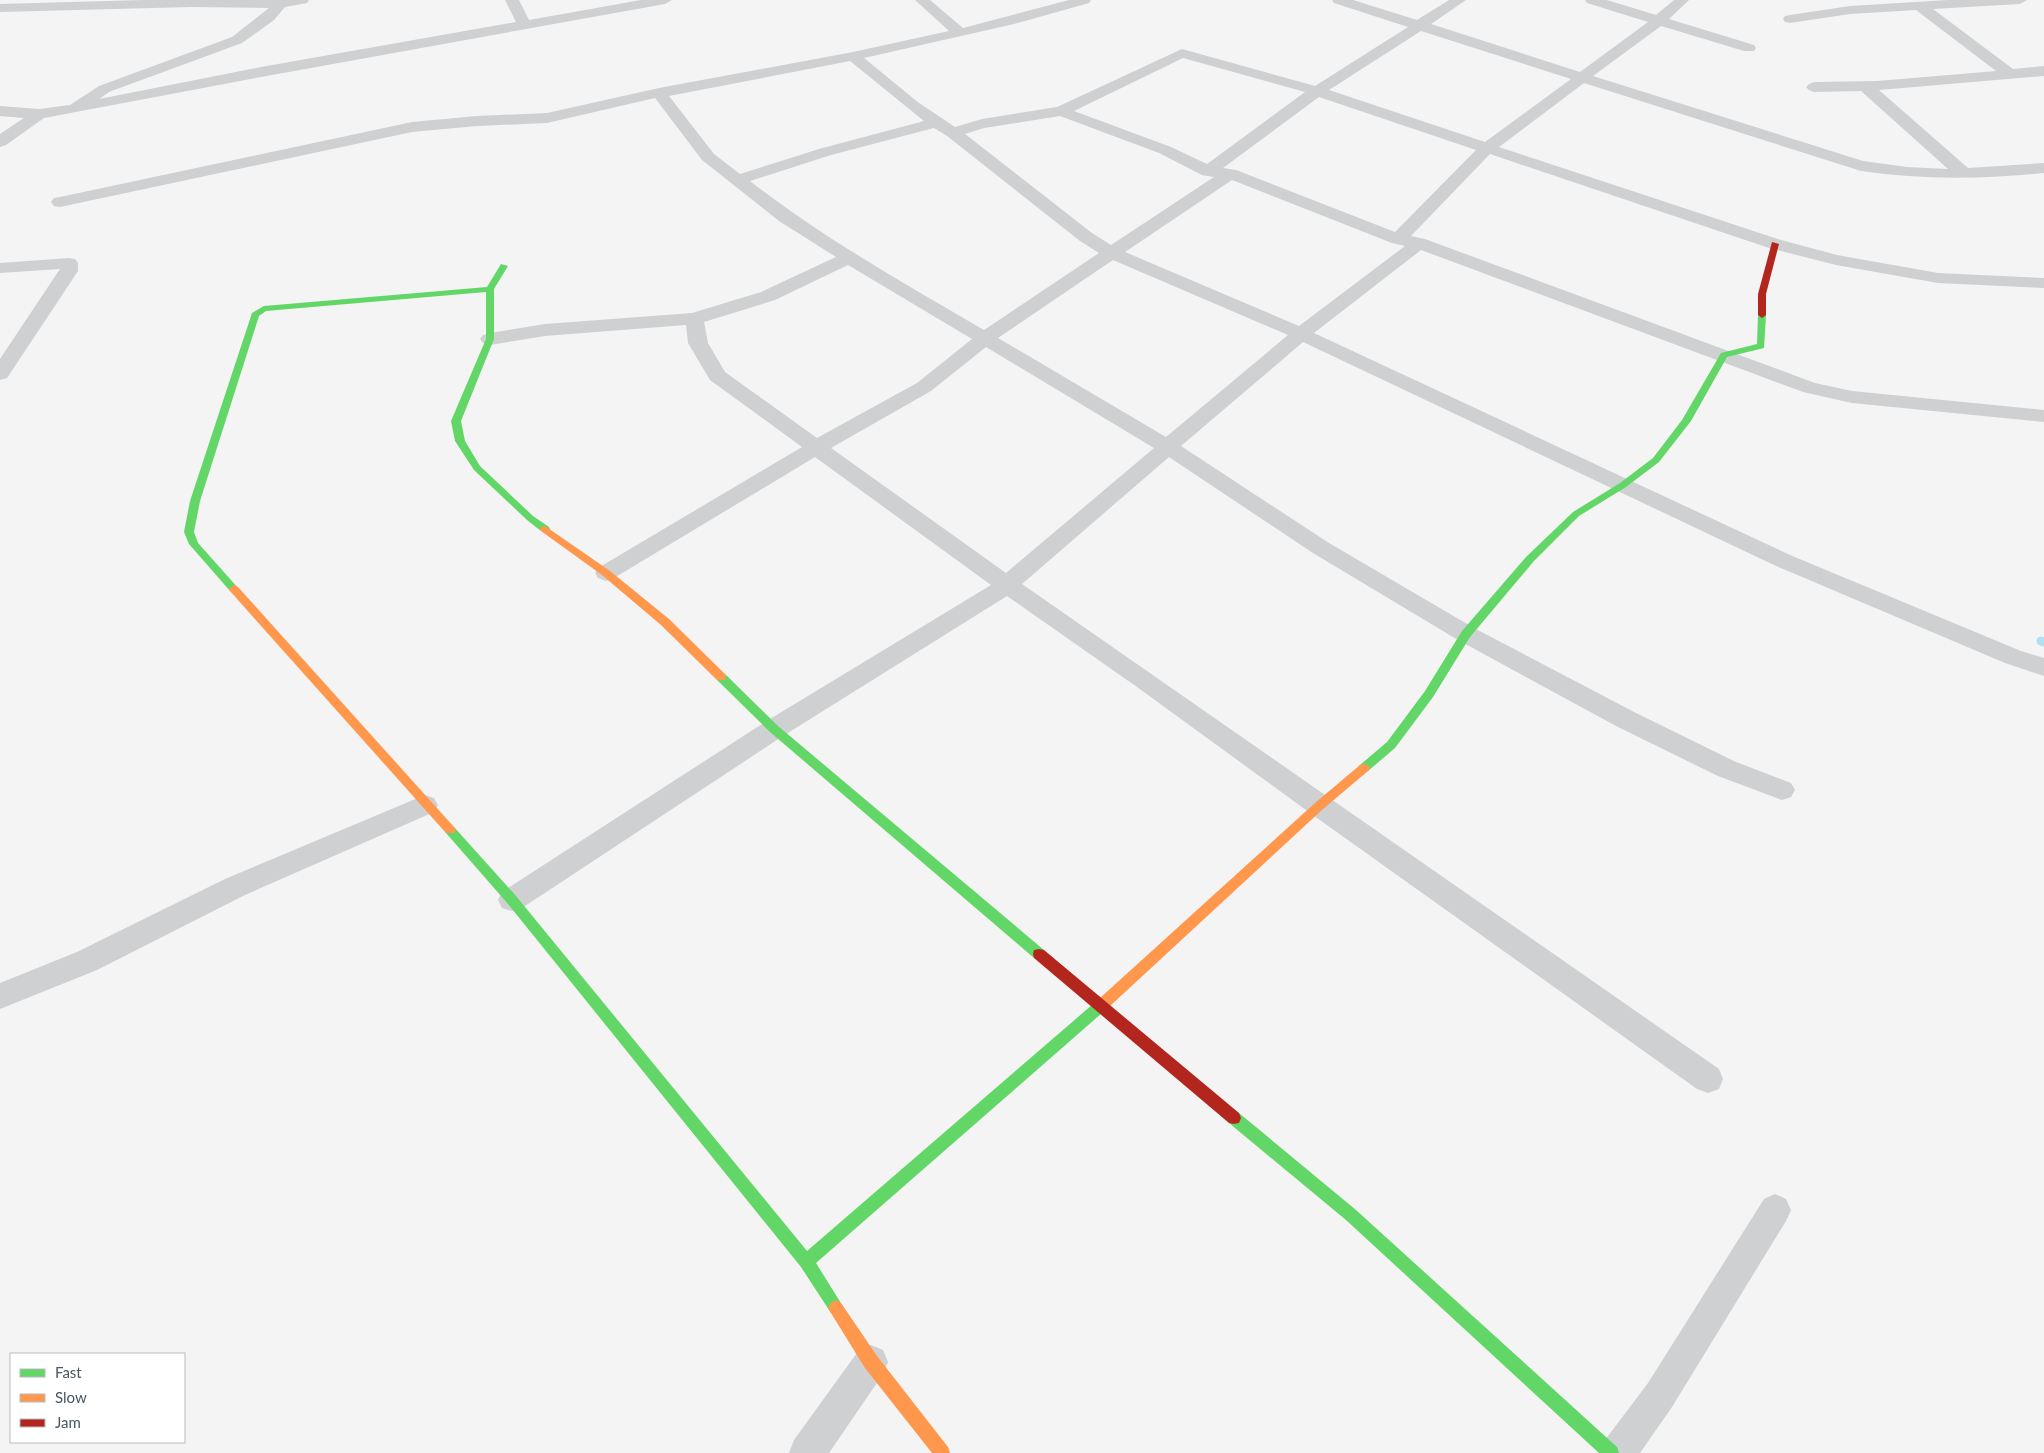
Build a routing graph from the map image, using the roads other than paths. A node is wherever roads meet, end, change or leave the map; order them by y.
1 (302, 0) edge
2 (512, 0) edge
3 (665, 0) edge
4 (922, 0) edge
5 (1084, 0) edge
6 (1339, 0) edge
7 (1459, 0) edge
8 (1592, 0) edge
9 (1682, 0) edge
10 (2020, 0) edge
11 (116, 2) edge
12 (282, 2) edge
13 (1918, 6) junction
14 (0, 8) edge
15 (1790, 19) dead end
16 (1659, 20) junction
17 (1420, 24) junction
18 (525, 25) junction
19 (960, 32) junction
20 (1749, 48) dead end
21 (853, 56) junction
22 (2044, 71) edge
23 (2010, 74) junction
24 (1581, 78) junction
25 (1814, 86) dead end
26 (1866, 86) junction
27 (1317, 91) junction
28 (659, 93) junction
29 (74, 109) junction
30 (1061, 111) junction
31 (0, 112) edge
32 (39, 114) junction
33 (936, 123) junction
34 (953, 133) junction
35 (0, 142) edge
36 (1486, 148) junction
37 (2044, 168) edge
38 (1208, 171) junction
39 (1230, 174) junction
40 (1964, 174) junction
41 (737, 180) junction
42 (60, 202) dead end
43 (1409, 241) junction
44 (1775, 244) junction
45 (1111, 253) junction
46 (849, 258) junction
47 (504, 266) dead end
48 (0, 268) edge
49 (2044, 283) edge
50 (490, 288) junction
51 (694, 319) junction
52 (1301, 334) junction
53 (985, 338) junction
54 (490, 339) junction
55 (1724, 355) junction
56 (0, 374) edge
57 (2044, 416) edge
58 (1168, 447) junction
59 (815, 448) junction
60 (1623, 485) junction
61 (606, 573) junction
62 (1006, 585) junction
63 (1466, 634) junction
64 (2044, 667) edge
65 (774, 729) junction
66 (1782, 790) dead end
67 (425, 805) junction
68 (1319, 806) junction
69 (512, 900) junction
70 (0, 996) edge
71 (1100, 1006) junction
72 (1708, 1079) dead end
73 (1774, 1210) dead end
74 (806, 1262) junction
75 (871, 1362) junction
76 (807, 1453) edge
77 (942, 1453) edge
78 (1611, 1453) edge
79 (1618, 1453) edge

1 - 12 street
2 - 18 street
3 - 18 street
4 - 19 street
5 - 19 street
6 - 17 street
7 - 17 street
8 - 16 street
9 - 16 street
10 - 13 street
11 - 12 street
11 - 14 street
12 - 29 street
13 - 15 street
13 - 23 street
16 - 20 street
16 - 24 street
17 - 24 street
17 - 27 street
18 - 29 street
19 - 21 street
21 - 28 street
21 - 33 street
22 - 23 street
23 - 26 street
24 - 36 street
24 - 40 street
25 - 26 street
26 - 40 street
27 - 30 street
27 - 36 street
27 - 38 street
28 - 41 street
28 - 42 street
29 - 32 street
30 - 34 street
30 - 38 street
31 - 32 street
32 - 35 street
33 - 34 street
33 - 41 street
34 - 45 street
36 - 43 street
36 - 44 street
37 - 40 street
38 - 39 street
39 - 43 street
39 - 45 street
41 - 46 street
43 - 52 street
43 - 55 street
44 - 49 street
44 - 55 street
45 - 52 street
45 - 53 street
46 - 51 street
46 - 53 street
47 - 50 street
48 - 56 street
50 - 54 street
50 - 67 street
51 - 54 street
51 - 59 street
52 - 58 street
52 - 60 street
53 - 58 street
53 - 59 street
54 - 61 street
55 - 57 street
55 - 60 street
58 - 62 street
58 - 63 street
59 - 61 street
59 - 62 street
60 - 63 street
60 - 64 street
61 - 65 street
62 - 65 street
62 - 68 street
63 - 66 street
63 - 68 street
65 - 69 street
65 - 71 street
67 - 69 street
67 - 70 street
68 - 71 street
68 - 72 street
69 - 74 street
71 - 74 street
71 - 78 street
73 - 79 street
74 - 75 street
75 - 76 street
75 - 77 street

